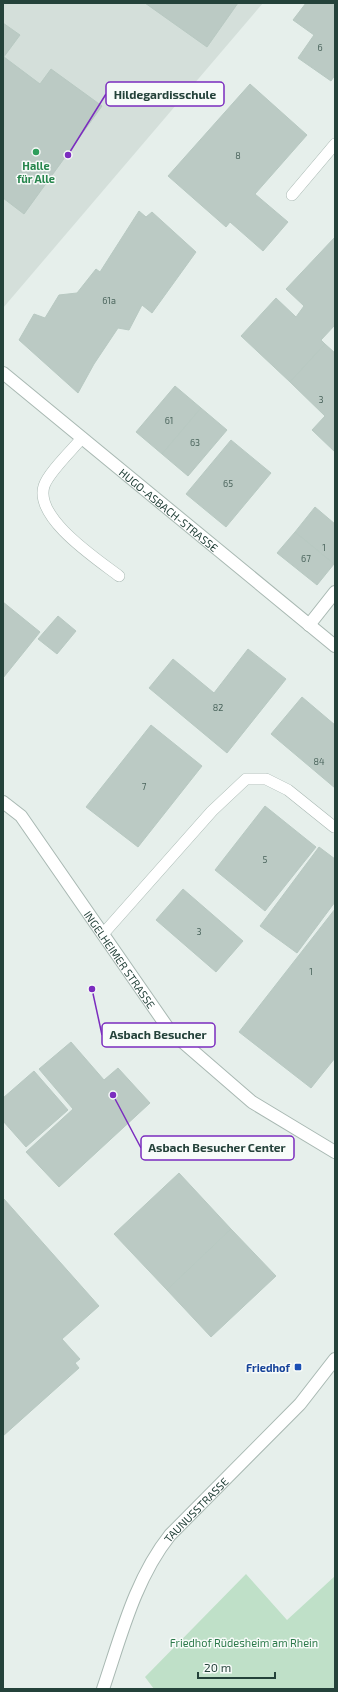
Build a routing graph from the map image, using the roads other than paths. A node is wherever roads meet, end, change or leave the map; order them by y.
1 (335, 144) edge
2 (292, 195) dead end
3 (3, 373) edge
4 (82, 438) junction
5 (119, 576) dead end
6 (335, 592) edge
7 (309, 626) junction
8 (335, 646) edge
9 (3, 802) edge
10 (335, 826) edge
11 (103, 934) junction
12 (335, 1152) edge
13 (335, 1359) edge
14 (103, 1689) edge

1 - 2 lane
3 - 4 street, HUGO-ASBACH-STRASSE
4 - 5 lane
4 - 7 street, HUGO-ASBACH-STRASSE
6 - 7 street
7 - 8 street, HUGO-ASBACH-STRASSE
9 - 11 street, INGELHEIMER STRASSE
10 - 11 lane
11 - 12 street, INGELHEIMER STRASSE
13 - 14 street, TAUNUSSTRASSE

